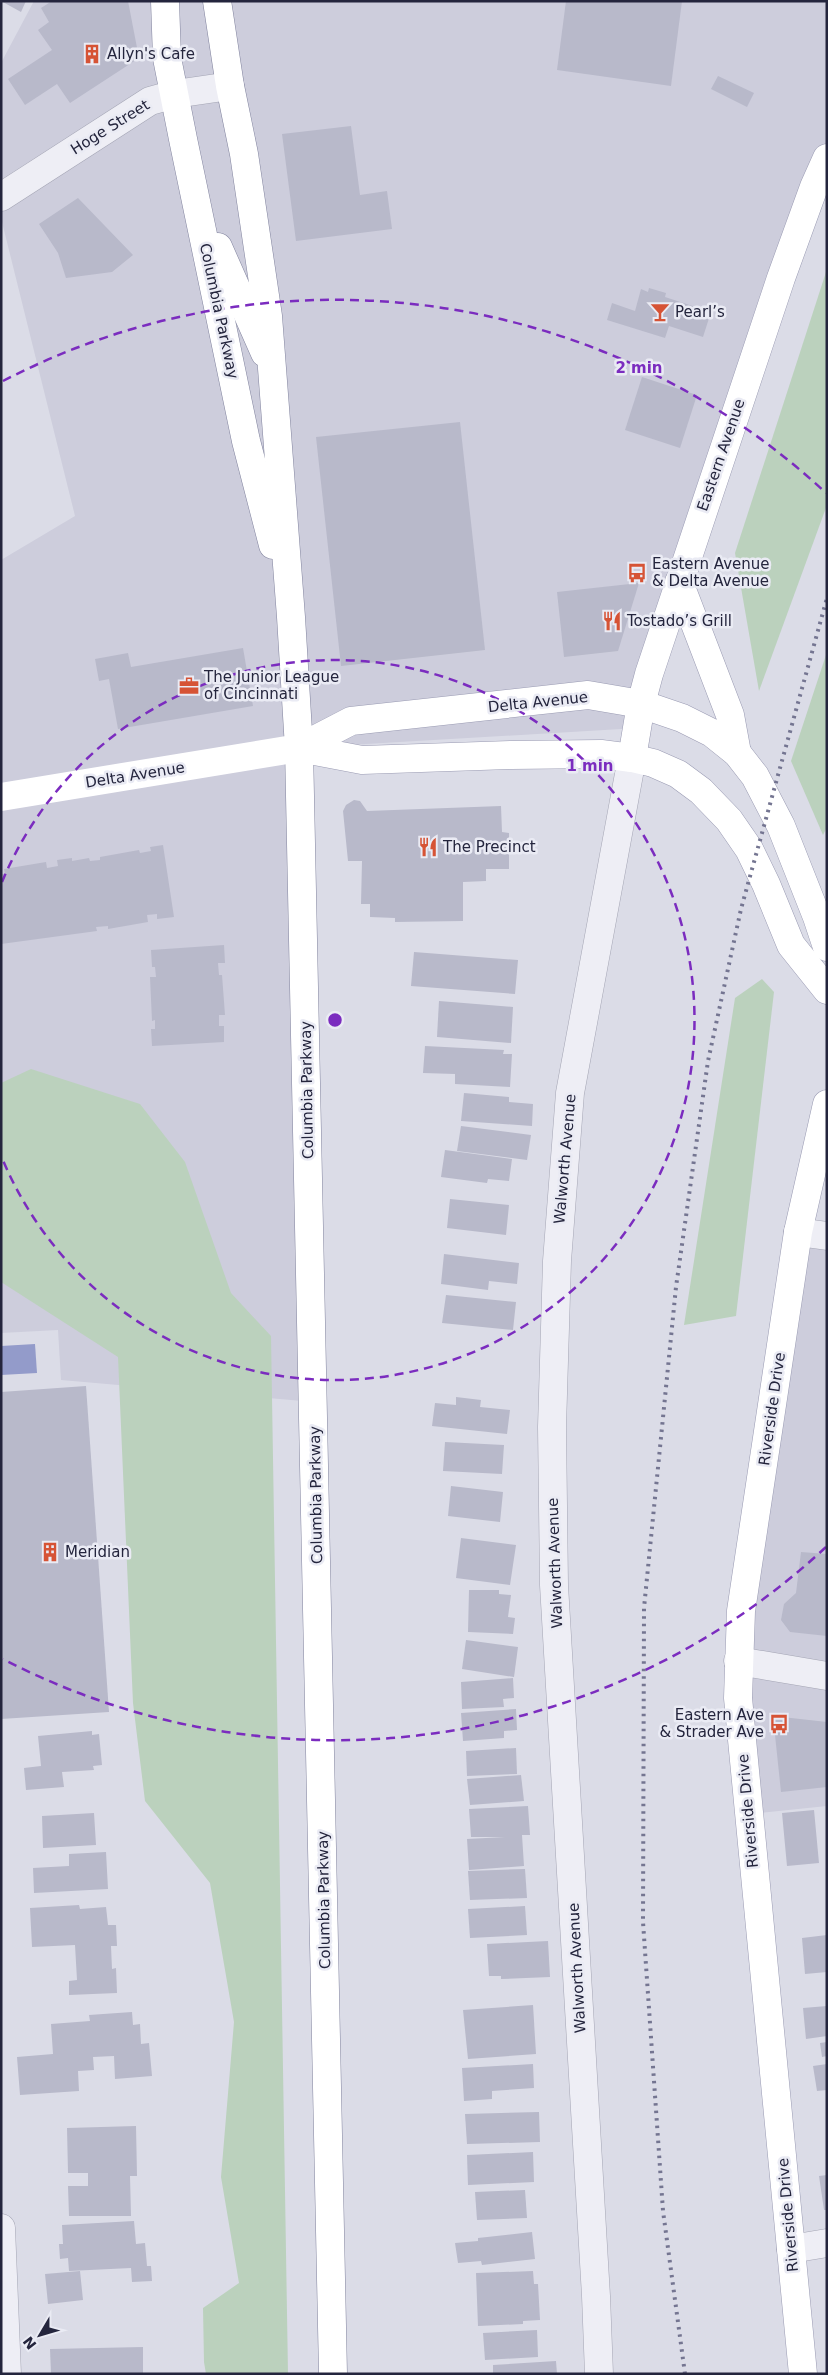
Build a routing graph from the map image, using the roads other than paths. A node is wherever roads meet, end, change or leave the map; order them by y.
1 (164, 1) edge
2 (217, 1) edge
3 (230, 86) junction
4 (175, 94) junction
5 (827, 158) edge
6 (1, 197) edge
7 (272, 366) junction
8 (679, 582) junction
9 (291, 617) junction
10 (641, 704) junction
11 (299, 748) junction
12 (737, 754) junction
13 (632, 758) junction
14 (1, 797) edge
15 (827, 947) edge
16 (827, 990) edge
17 (827, 1104) edge
18 (798, 1232) junction
19 (827, 1236) edge
20 (738, 1661) junction
21 (827, 1676) edge
22 (1, 2228) edge
23 (827, 2243) edge
24 (791, 2249) junction
25 (2, 2321) edge
26 (7, 2374) edge
27 (333, 2374) edge
28 (599, 2374) edge
29 (803, 2374) edge

1 - 4 main road, Columbia Parkway
2 - 3 main road, Columbia Parkway
3 - 4 street, Hoge Street
3 - 7 main road, Columbia Parkway
4 - 6 street, Hoge Street
4 - 7 main road
4 - 9 main road, Columbia Parkway
5 - 8 main road, Eastern Avenue
7 - 9 main road, Columbia Parkway
8 - 10 main road, Eastern Avenue
8 - 12 main road
9 - 11 main road, Columbia Parkway
10 - 11 main road, Delta Avenue
10 - 12 main road, Delta Avenue
10 - 13 main road, Eastern Avenue
11 - 13 main road, Delta Avenue
11 - 14 main road, Delta Avenue
11 - 27 main road, Columbia Parkway
12 - 15 main road, Delta Avenue
13 - 16 main road, Delta Avenue
13 - 28 street, Walworth Avenue
17 - 18 main road, Riverside Drive
18 - 19 street
18 - 20 main road, Riverside Drive
20 - 21 street
20 - 24 main road, Riverside Drive
22 - 25 street
23 - 24 street
24 - 29 main road, Riverside Drive
25 - 26 street

